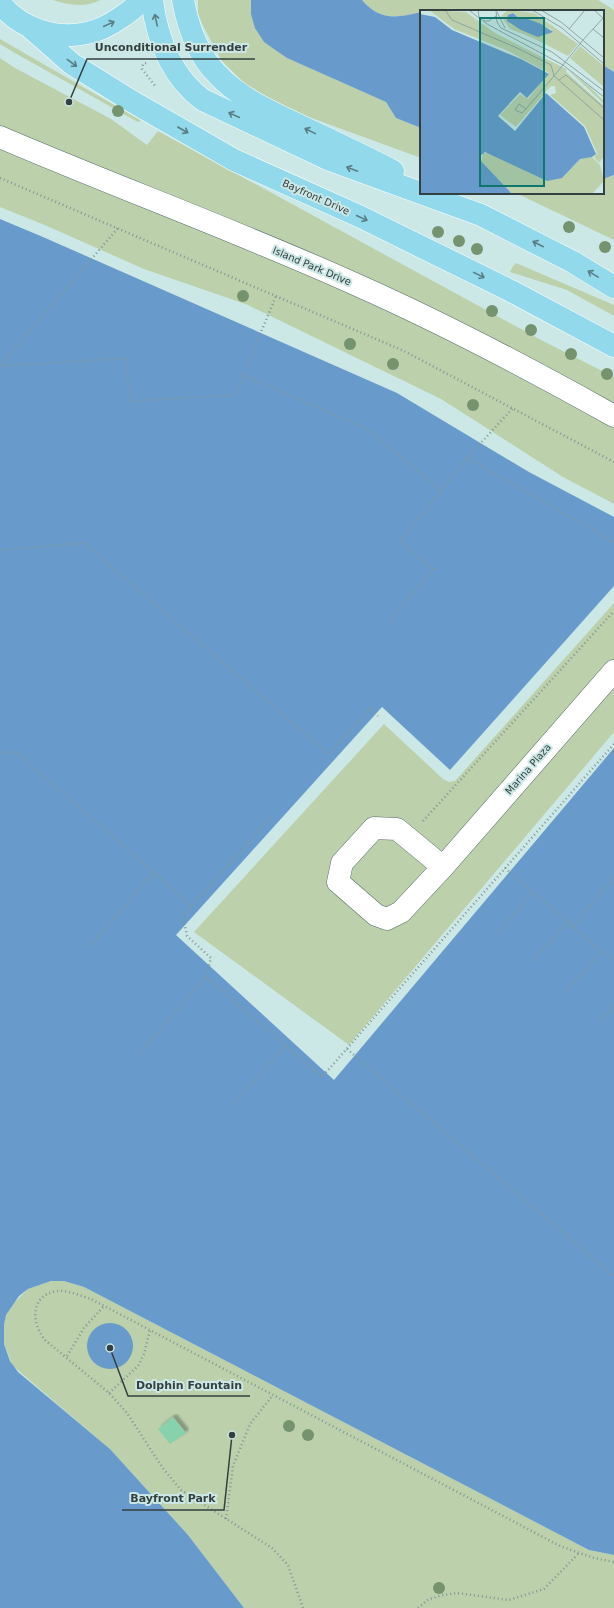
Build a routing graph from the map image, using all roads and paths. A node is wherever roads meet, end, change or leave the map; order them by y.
1 (141, 0) edge
2 (152, 0) edge
3 (183, 0) edge
4 (2, 8) edge
5 (31, 28) junction
6 (0, 137) edge
7 (0, 178) edge
8 (420, 185) edge
9 (420, 193) edge
10 (423, 194) edge
11 (440, 194) edge
12 (481, 215) junction
13 (118, 228) junction
14 (614, 287) edge
15 (276, 296) junction
16 (614, 346) edge
17 (0, 366) edge
18 (243, 375) junction
19 (512, 408) junction
20 (614, 416) edge
21 (467, 458) junction
22 (614, 462) edge
23 (442, 491) junction
24 (614, 542) edge
25 (0, 550) edge
26 (614, 611) edge
27 (389, 621) dead end
28 (614, 671) edge
29 (378, 716) dead end
30 (614, 744) edge
31 (0, 753) edge
32 (271, 817) dead end
33 (407, 838) junction
34 (443, 867) junction
35 (505, 868) junction
36 (153, 873) junction
37 (614, 877) edge
38 (533, 892) junction
39 (192, 906) junction
40 (568, 922) junction
41 (573, 927) junction
42 (499, 932) dead end
43 (89, 947) dead end
44 (602, 952) junction
45 (532, 961) dead end
46 (614, 962) edge
47 (206, 977) junction
48 (567, 990) dead end
49 (614, 1005) edge
50 (601, 1020) dead end
51 (286, 1045) junction
52 (347, 1049) junction
53 (139, 1054) dead end
54 (234, 1103) dead end
55 (614, 1276) edge
56 (104, 1306) junction
57 (150, 1330) junction
58 (67, 1356) junction
59 (109, 1393) junction
60 (273, 1395) junction
61 (226, 1519) junction
62 (579, 1553) junction
63 (614, 1562) edge
64 (303, 1608) edge
65 (418, 1608) edge

5 -> 1 main road
9 -> 2 main road
8 -> 3 main road
4 - 5 main road
5 -> 16 main road, Bayfront Drive
6 - 20 lane, Island Park Drive
7 - 13 path
12 -> 10 main road
11 - 12 main road
14 -> 12 main road
13 - 15 path
13 - 17 path
15 - 18 path
15 - 19 path
17 - 18 path
18 - 23 path
19 - 21 path
19 - 22 path
21 - 23 path
21 - 24 path
23 - 27 path
25 - 29 path
26 - 33 path
28 - 34 lane, Marina Plaza
30 - 35 path
31 - 36 path
32 - 39 path
33 - 34 lane, Marina Plaza
33 - 34 lane, Marina Plaza
35 - 38 path
35 - 52 path
36 - 39 path
36 - 43 path
37 - 41 path
38 - 40 path
38 - 42 path
39 - 47 path
40 - 41 path
40 - 45 path
41 - 44 path
44 - 46 path
44 - 48 path
47 - 51 path
47 - 53 path
49 - 50 path
51 - 52 path
51 - 54 path
52 - 55 path
56 - 57 path
56 - 58 path
56 - 58 path
57 - 59 path
57 - 60 path
58 - 59 path
59 - 61 path
60 - 61 path
60 - 62 path
61 - 64 path
62 - 63 path
62 - 65 path

